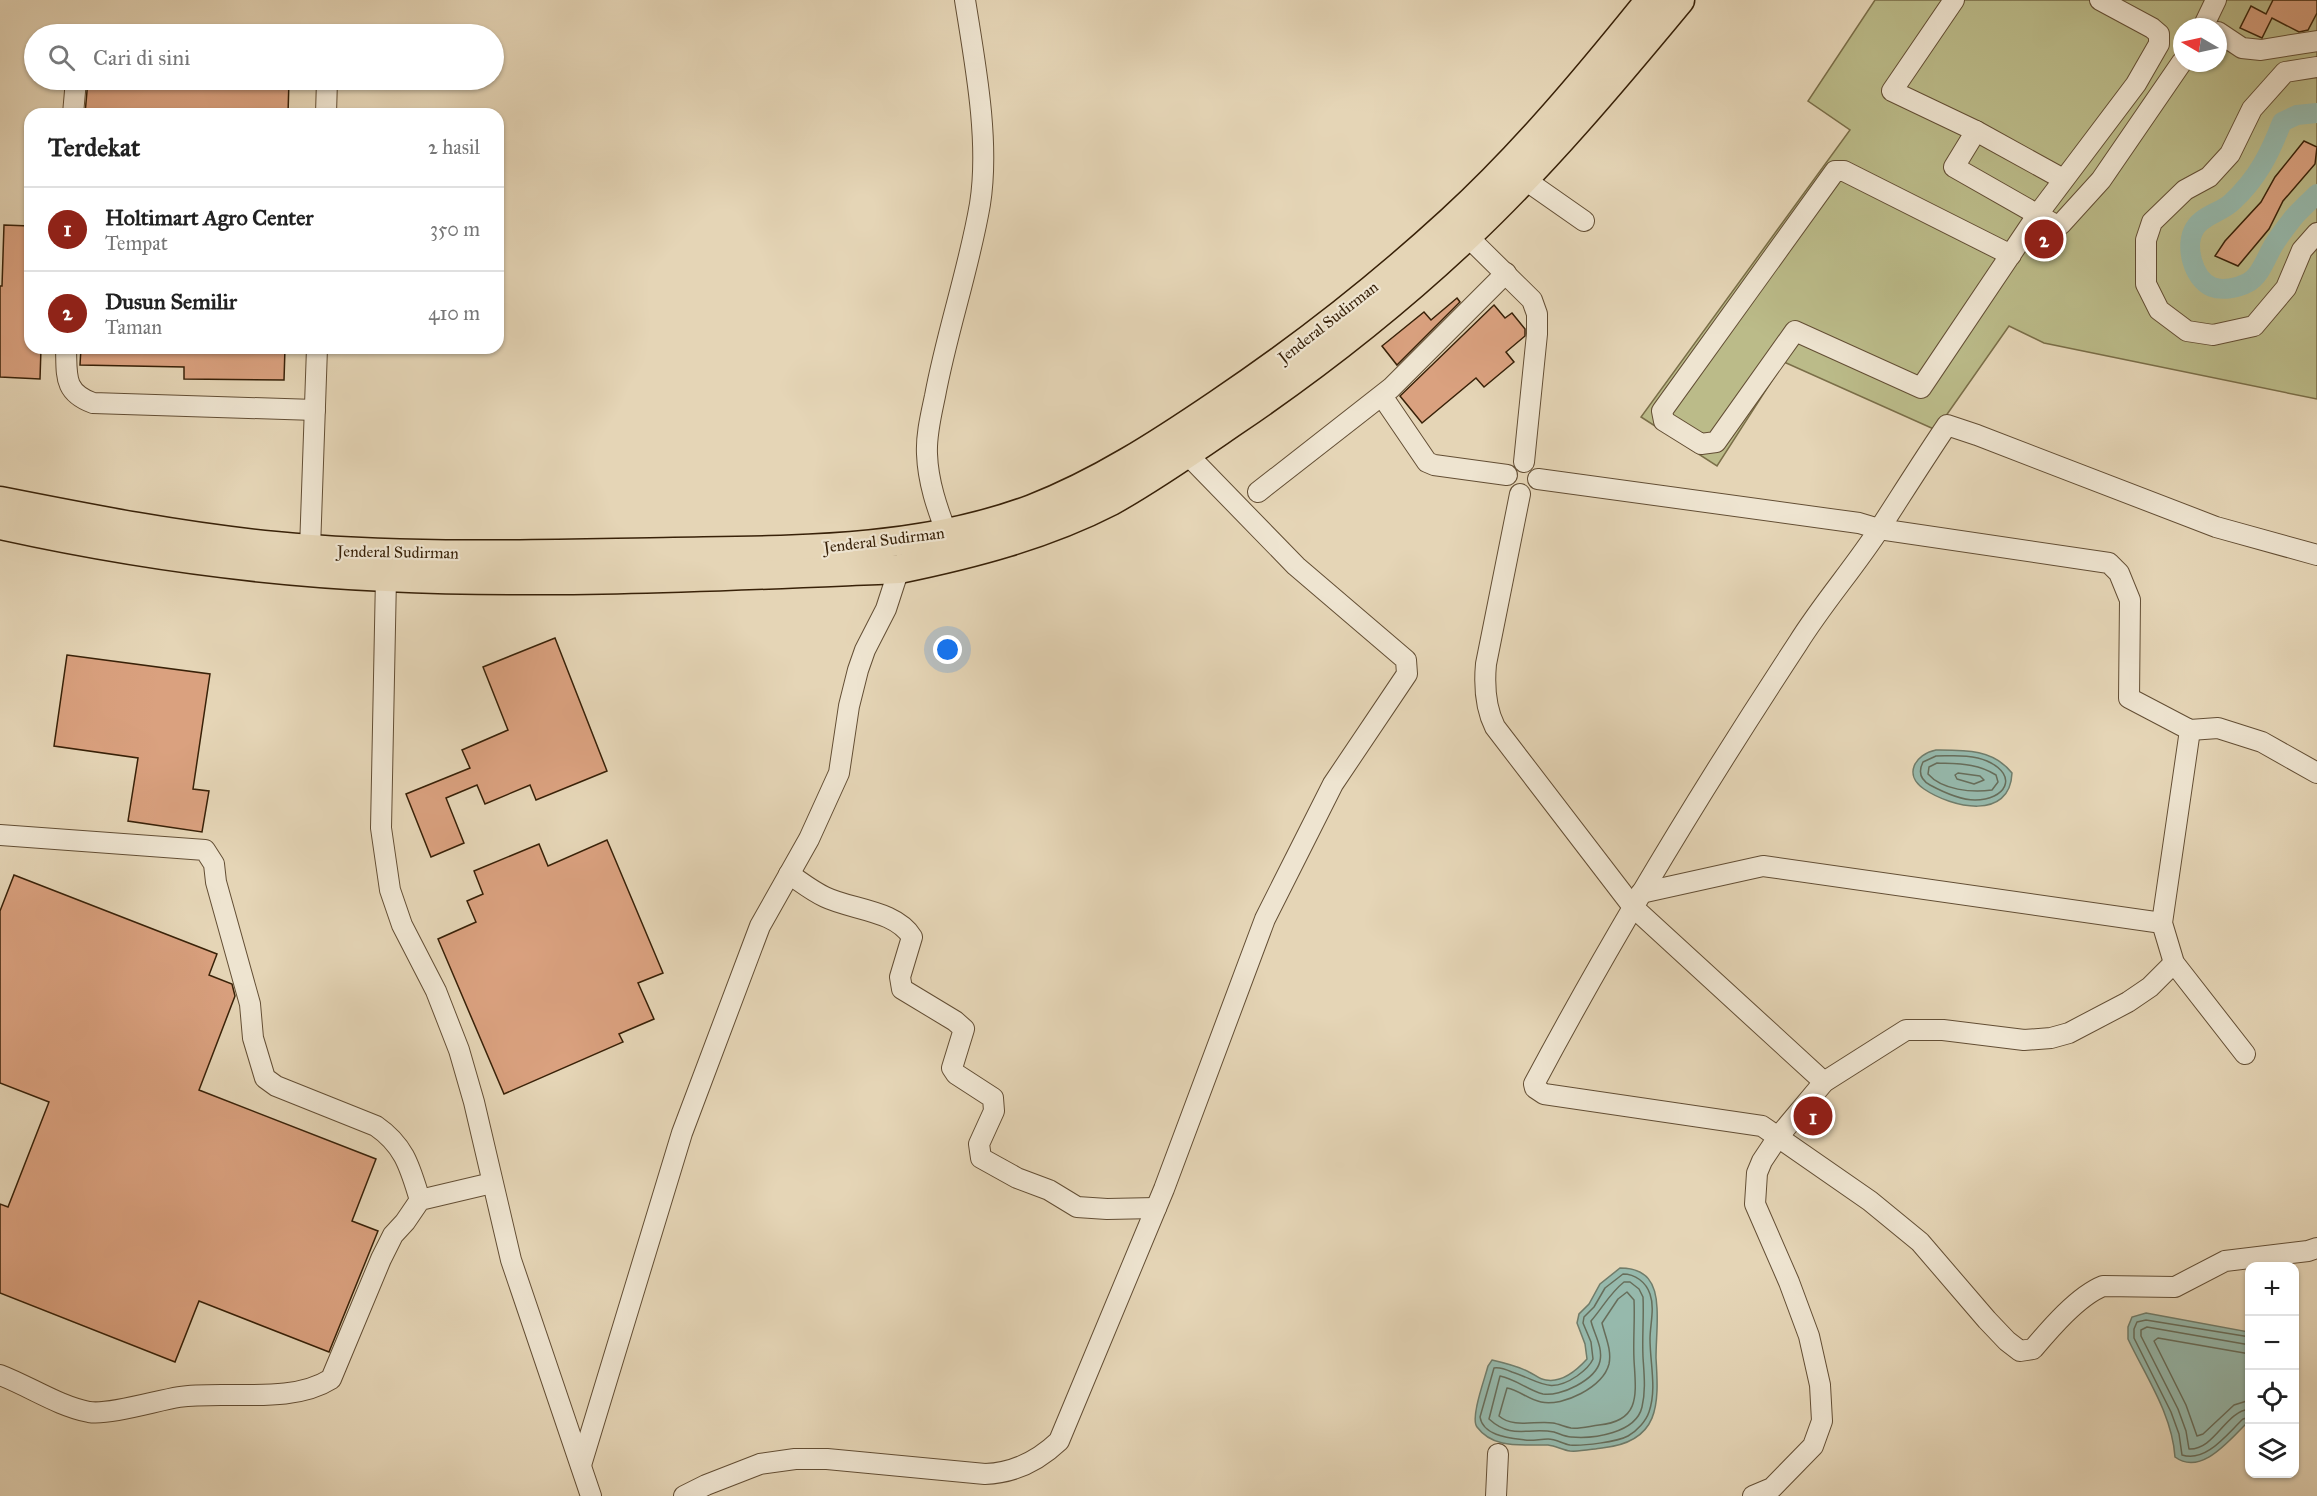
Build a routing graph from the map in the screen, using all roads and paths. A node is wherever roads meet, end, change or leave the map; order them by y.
1 (965, 0) edge
2 (1650, 0) edge
3 (1680, 0) edge
4 (1954, 0) edge
5 (2100, 0) edge
6 (2216, 0) edge
7 (2211, 18) edge
8 (2227, 38) edge
9 (2317, 41) edge
10 (2317, 67) edge
11 (2175, 72) edge
12 (75, 90) edge
13 (327, 90) edge
14 (74, 108) edge
15 (326, 108) edge
16 (1976, 131) junction
17 (1524, 179) junction
18 (2063, 179) junction
19 (2038, 214) junction
20 (1584, 221) dead end
21 (1459, 228) junction
22 (2317, 233) edge
23 (2011, 255) junction
24 (1506, 273) junction
25 (66, 354) edge
26 (317, 354) edge
27 (1382, 396) junction
28 (315, 410) junction
29 (1187, 454) junction
30 (1524, 462) junction
31 (1507, 475) junction
32 (1538, 479) junction
33 (1258, 492) dead end
34 (1520, 494) junction
35 (0, 501) edge
36 (0, 525) edge
37 (1880, 529) junction
38 (947, 534) junction
39 (310, 549) junction
40 (2317, 555) edge
41 (899, 569) junction
42 (386, 577) junction
43 (2190, 730) junction
44 (2317, 773) edge
45 (0, 835) edge
46 (789, 874) junction
47 (1637, 900) junction
48 (2162, 923) junction
49 (2174, 963) junction
50 (2245, 1054) dead end
51 (1824, 1082) junction
52 (1778, 1137) junction
53 (492, 1183) junction
54 (420, 1200) junction
55 (1156, 1208) junction
56 (2317, 1248) edge
57 (0, 1375) edge
58 (1498, 1454) dead end
59 (581, 1465) junction
60 (1774, 1492) edge
61 (591, 1496) edge
62 (684, 1496) edge
63 (1496, 1496) edge
64 (1753, 1496) edge

1 - 38 street
2 - 21 highway, Jenderal Sudirman
3 - 17 highway
4 - 16 street
5 - 18 street
6 - 7 street
8 - 9 street
10 - 22 street
11 - 19 street
12 - 14 street
13 - 15 street
16 - 18 street
16 - 19 street
17 - 20 street
17 - 21 highway
18 - 19 street
19 - 23 street
21 - 24 street
21 - 29 highway
21 - 38 highway, Jenderal Sudirman
23 - 23 street
24 - 27 street
24 - 30 street
25 - 28 street
26 - 28 street
27 - 31 street
27 - 33 street
28 - 39 street
29 - 41 highway
29 - 55 street
30 - 31 street
30 - 32 street
31 - 34 street
32 - 34 street
32 - 37 street
34 - 47 street
35 - 39 highway, Jenderal Sudirman
36 - 42 highway
37 - 40 street
37 - 43 street
37 - 47 street
38 - 39 highway, Jenderal Sudirman
41 - 42 highway
41 - 46 street
42 - 53 street
43 - 44 street
43 - 48 street
45 - 54 street
46 - 55 street
46 - 59 street
47 - 48 street
47 - 51 street
47 - 52 street
48 - 49 street
49 - 50 street
49 - 51 street
51 - 52 street
52 - 56 street
52 - 60 street
53 - 54 street
53 - 59 street
54 - 57 street
55 - 62 street
58 - 63 street
59 - 61 street
60 - 64 street

